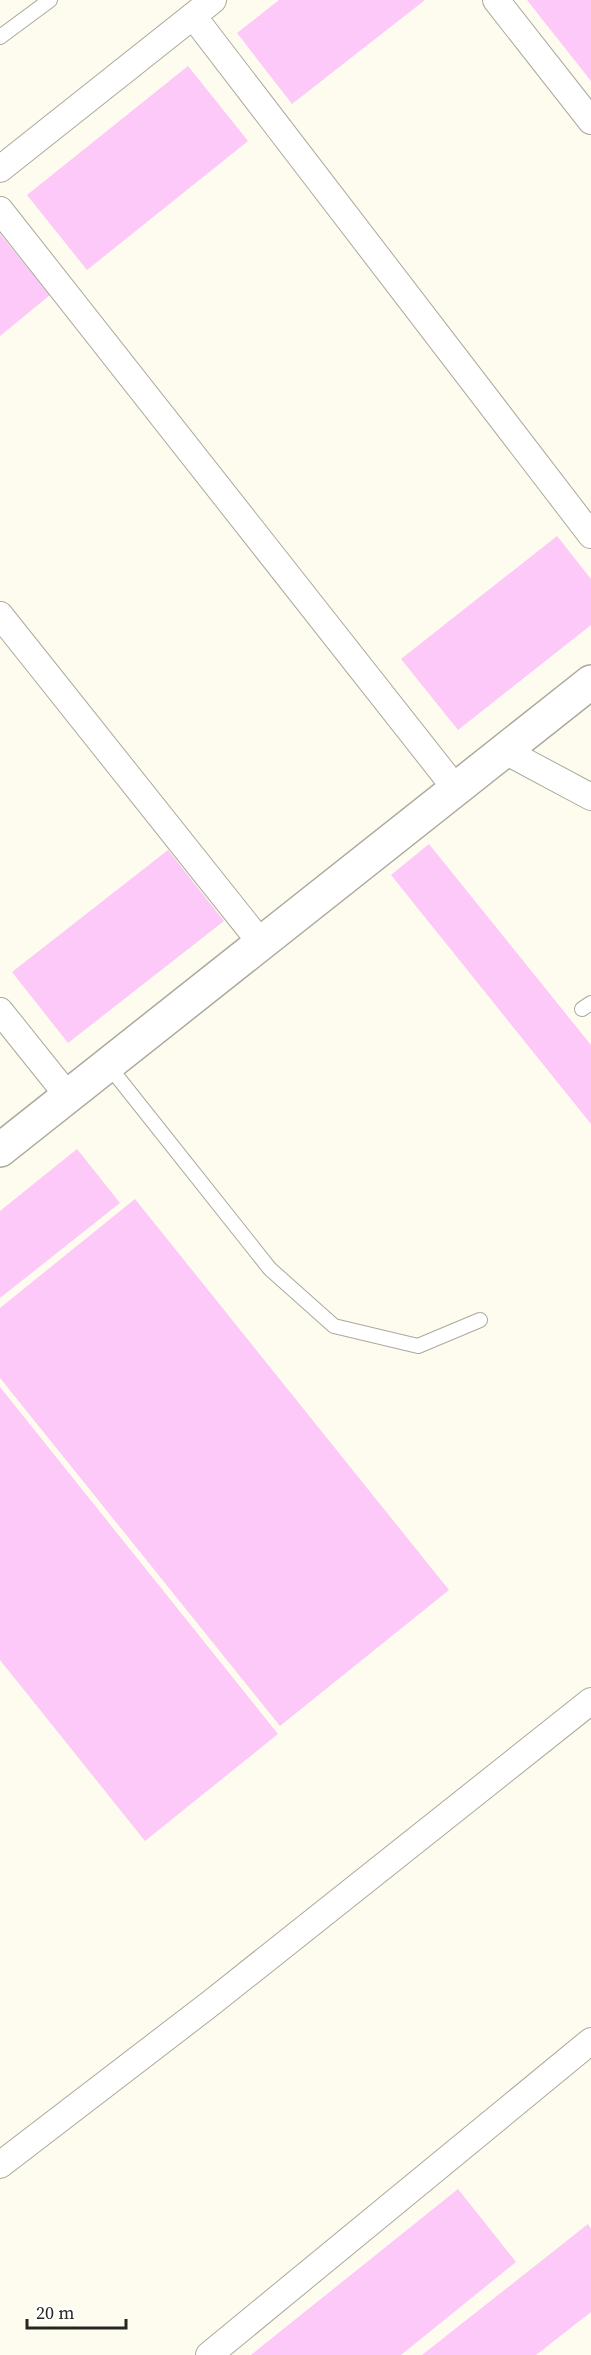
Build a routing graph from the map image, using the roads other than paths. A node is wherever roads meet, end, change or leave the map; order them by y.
1 (50, 0) edge
2 (213, 0) edge
3 (496, 0) edge
4 (188, 8) edge
5 (0, 38) edge
6 (591, 121) edge
7 (0, 169) edge
8 (0, 210) edge
9 (591, 535) edge
10 (0, 615) edge
11 (591, 682) edge
12 (505, 751) junction
13 (456, 789) junction
14 (591, 798) edge
15 (261, 943) junction
16 (0, 1011) edge
17 (108, 1065) junction
18 (68, 1096) junction
19 (0, 1150) edge
20 (480, 1320) dead end
21 (591, 1701) edge
22 (591, 2041) edge
23 (0, 2165) edge
24 (209, 2355) edge

1 - 5 lane
2 - 4 street
3 - 6 street
4 - 7 street
4 - 9 street
8 - 13 street
10 - 15 street
11 - 12 street
12 - 13 street
12 - 14 street
13 - 15 street
15 - 17 street
16 - 18 street
17 - 18 street
17 - 20 lane
18 - 19 street
21 - 23 street
22 - 24 street

